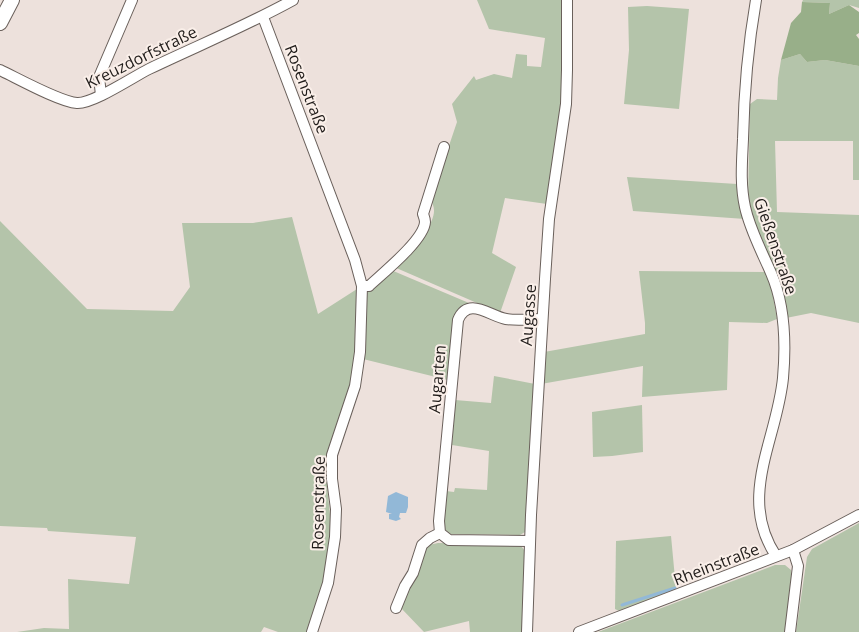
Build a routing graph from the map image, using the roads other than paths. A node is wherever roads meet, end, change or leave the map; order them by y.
1 (12, 0) edge
2 (132, 0) edge
3 (293, 0) edge
4 (566, 0) edge
5 (756, 0) edge
6 (263, 16) junction
7 (0, 23) edge
8 (0, 70) edge
9 (101, 95) junction
10 (444, 147) dead end
11 (362, 286) junction
12 (542, 319) junction
13 (859, 515) edge
14 (440, 533) junction
15 (530, 541) junction
16 (793, 550) junction
17 (776, 556) junction
18 (396, 608) dead end
19 (312, 632) edge
20 (527, 632) edge
21 (579, 632) edge
22 (790, 632) edge

1 - 7 main road
2 - 9 street
3 - 6 street, Kreuzdorfstraße
4 - 12 street, Augasse
5 - 17 street, Gießenstraße
6 - 9 street, Kreuzdorfstraße
6 - 11 street, Rosenstraße
8 - 9 street, Kreuzdorfstraße
10 - 11 street
11 - 19 street, Rosenstraße
12 - 14 street, Augarten
12 - 15 street, Augasse
13 - 16 street, Rheinstraße
14 - 15 street
14 - 18 street
15 - 20 street, Augasse
16 - 17 street, Rheinstraße
16 - 22 street
17 - 21 street, Rheinstraße

